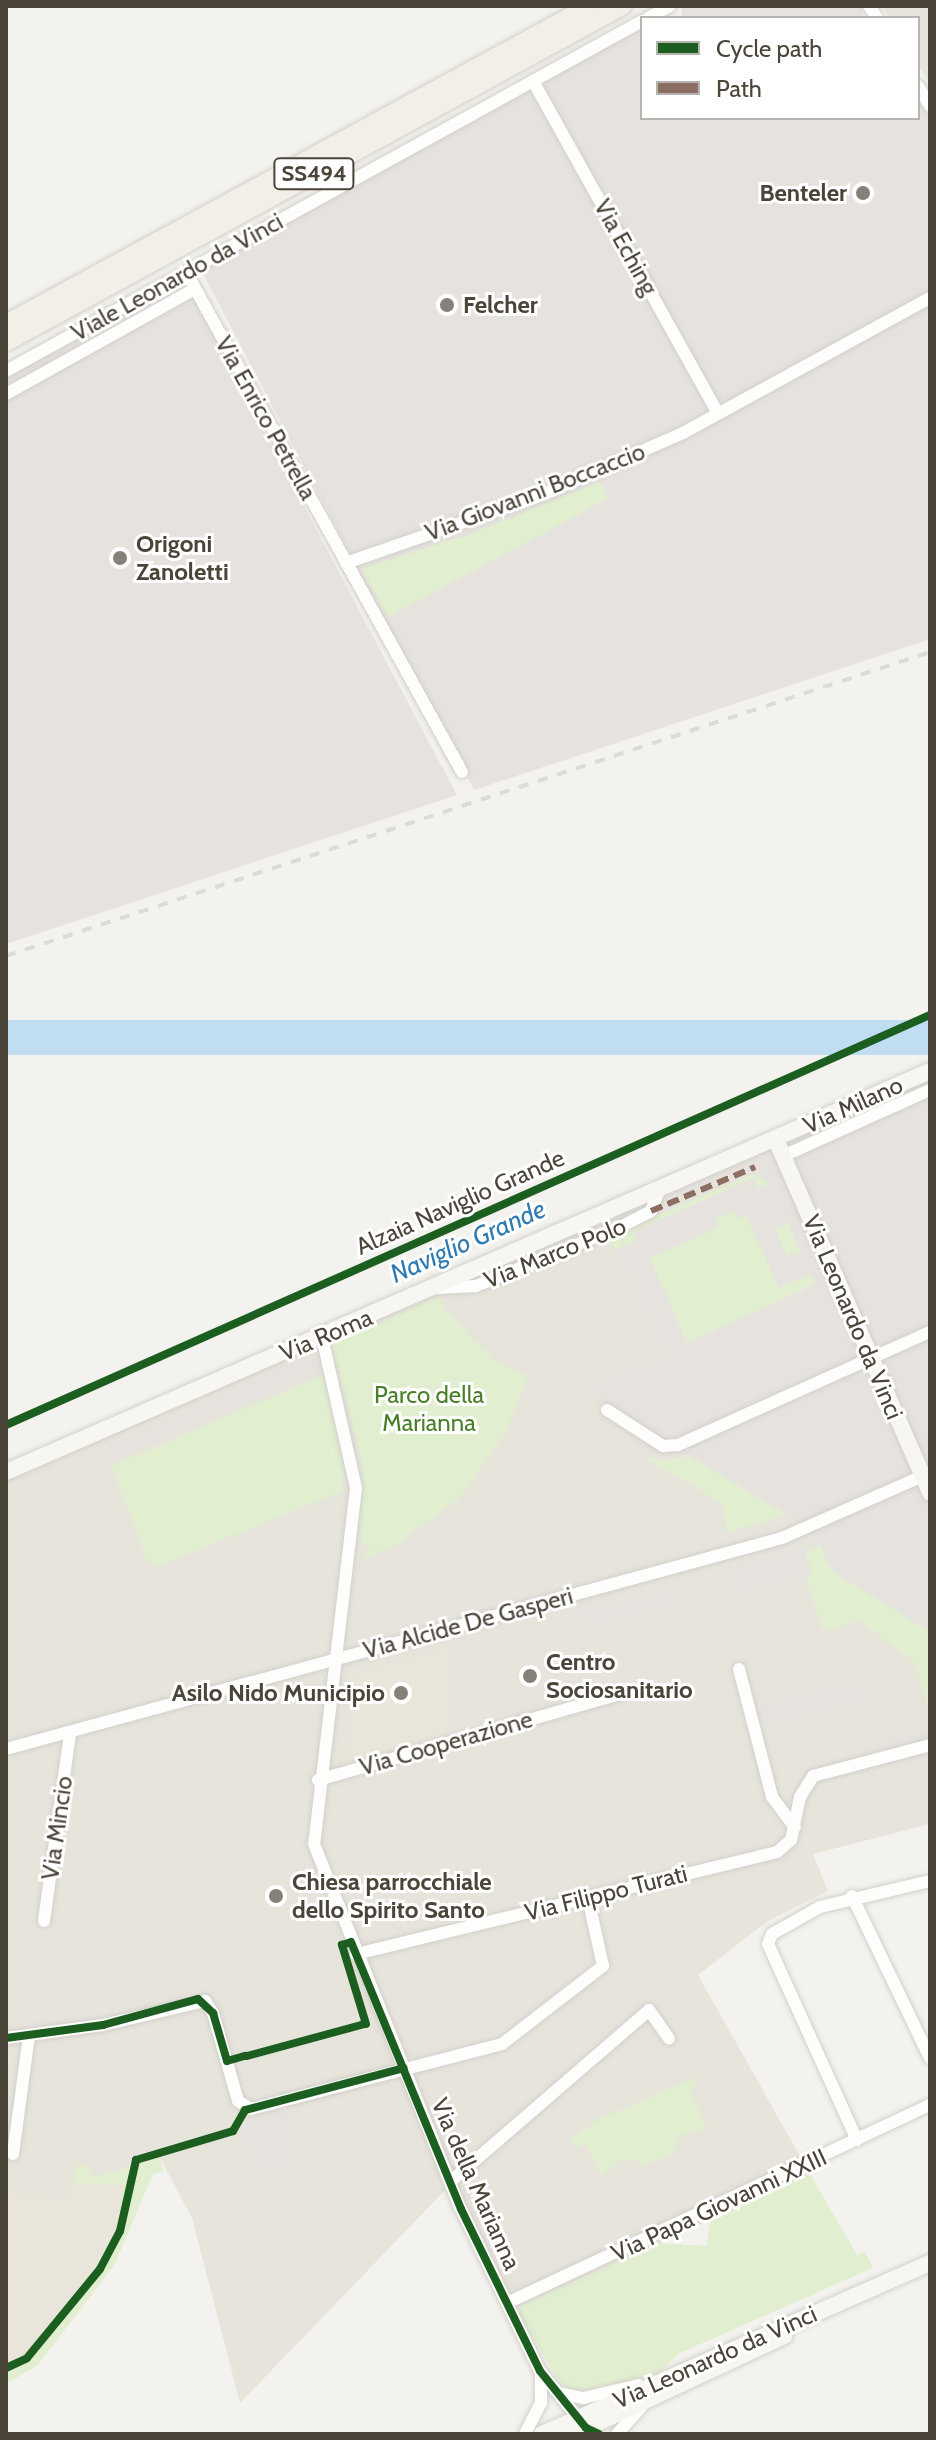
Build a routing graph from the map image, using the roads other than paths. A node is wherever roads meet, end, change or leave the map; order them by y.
1 (590, 6) edge
2 (622, 6) edge
3 (670, 6) edge
4 (652, 16) edge
5 (640, 22) edge
6 (533, 81) junction
7 (186, 272) junction
8 (195, 289) junction
9 (930, 298) edge
10 (6, 324) edge
11 (6, 342) edge
12 (6, 371) edge
13 (6, 394) edge
14 (718, 413) junction
15 (346, 563) junction
16 (462, 772) dead end
17 (930, 1071) edge
18 (930, 1090) edge
19 (776, 1140) junction
20 (783, 1156) junction
21 (930, 1332) edge
22 (322, 1337) junction
23 (871, 1358) junction
24 (607, 1410) dead end
25 (6, 1472) edge
26 (927, 1475) edge
27 (930, 1493) edge
28 (334, 1660) junction
29 (739, 1669) dead end
30 (620, 1694) dead end
31 (70, 1734) junction
32 (930, 1745) edge
33 (6, 1749) edge
34 (318, 1780) junction
35 (795, 1827) junction
36 (930, 1881) edge
37 (852, 1896) junction
38 (588, 1898) junction
39 (44, 1921) dead end
40 (356, 1954) junction
41 (29, 2035) junction
42 (6, 2038) edge
43 (669, 2039) dead end
44 (930, 2058) edge
45 (404, 2068) junction
46 (930, 2105) edge
47 (857, 2140) junction
48 (13, 2154) dead end
49 (450, 2182) junction
50 (930, 2263) edge
51 (507, 2303) junction
52 (845, 2303) junction
53 (540, 2371) junction
54 (668, 2377) junction
55 (556, 2392) junction
56 (656, 2397) junction
57 (585, 2429) edge
58 (525, 2434) edge
59 (542, 2434) edge
60 (617, 2434) edge

1 - 10 main road, SS494
2 - 11 main road, SS494
3 - 4 street
5 - 6 street, Viale Leonardo da Vinci
6 - 7 street, Viale Leonardo da Vinci
6 - 14 street, Via Eching
7 - 8 street, Via Enrico Petrella
7 - 12 street, Viale Leonardo da Vinci
8 - 13 street
8 - 15 street, Via Enrico Petrella
9 - 14 street, Via Giovanni Boccaccio
14 - 15 street, Via Giovanni Boccaccio
15 - 16 street
17 - 19 main road, Via Milano
18 - 20 street
19 - 20 main road, Via Leonardo da Vinci
19 - 22 main road, Via Roma
20 - 23 main road, Via Leonardo da Vinci
21 - 23 street
22 - 25 main road, Via Roma
22 - 28 street, Via della Marianna
23 - 24 street
23 - 26 main road, Via Leonardo da Vinci
26 - 27 main road, Via Leonardo da Vinci
26 - 28 street, Via Alcide De Gasperi
28 - 31 street, Via Alcide De Gasperi
28 - 34 street, Via della Marianna
29 - 35 street
30 - 34 street, Via Cooperazione
31 - 33 street, Via Alcide De Gasperi
31 - 39 street, Via Mincio
32 - 35 street, Via Filippo Turati
34 - 40 street, Via della Marianna
35 - 38 street, Via Filippo Turati
36 - 37 street
37 - 44 street
37 - 47 street
38 - 40 street, Via Filippo Turati
38 - 45 street
40 - 45 street, Via della Marianna
41 - 42 street
41 - 45 street
41 - 48 street
43 - 49 street, Via della Marianna
45 - 49 street, Via della Marianna
46 - 47 street, Via Papa Giovanni XXIII
47 - 51 street, Via Papa Giovanni XXIII
49 - 51 street, Via della Marianna
50 - 52 main road, Via Leonardo da Vinci
51 - 53 street, Via della Marianna
52 - 54 main road, Via Leonardo da Vinci
52 - 56 main road, Via Leonardo da Vinci
53 - 55 street, Via della Marianna
53 - 58 street, Via della Marianna
54 - 55 street
54 - 57 main road, Via Leonardo da Vinci
55 - 57 street, Via della Marianna
56 - 57 main road, Via Leonardo da Vinci
56 - 60 street
57 - 59 main road, Via Leonardo da Vinci

